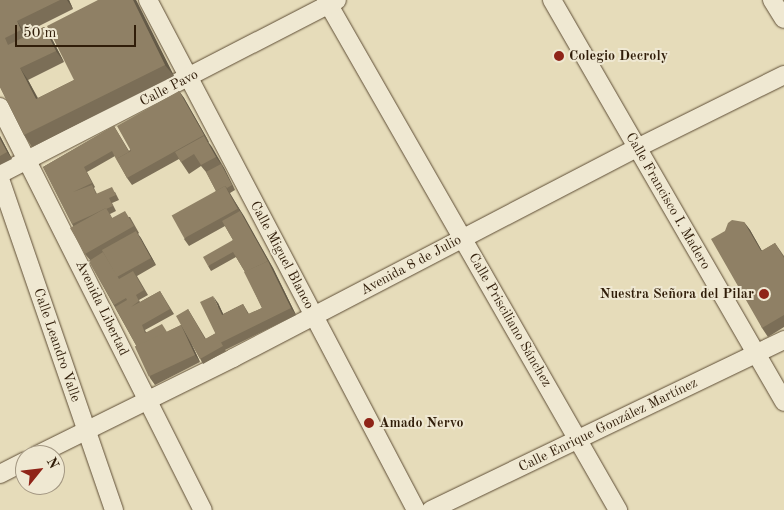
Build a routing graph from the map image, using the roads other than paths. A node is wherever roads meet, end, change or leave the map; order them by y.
1 (148, 0) edge
2 (552, 0) edge
3 (772, 0) edge
4 (330, 2) edge
5 (784, 19) edge
6 (784, 75) edge
7 (189, 78) junction
8 (0, 107) edge
9 (637, 148) junction
10 (28, 160) junction
11 (0, 174) edge
12 (0, 179) edge
13 (463, 238) junction
14 (314, 316) junction
15 (784, 340) edge
16 (755, 354) junction
17 (147, 400) junction
18 (784, 402) edge
19 (86, 430) junction
20 (578, 440) junction
21 (57, 445) edge
22 (15, 467) edge
23 (0, 474) edge
24 (114, 510) edge
25 (203, 510) edge
26 (416, 510) edge
27 (431, 510) edge
28 (618, 510) edge

1 - 7 street, Calle Miguel Blanco
2 - 9 street, Calle Francisco I. Madero
3 - 5 street
4 - 7 street, Calle Pavo
4 - 13 street, Calle Prisciliano Sánchez
6 - 9 street, Avenida 8 de Julio
7 - 10 street, Calle Pavo
7 - 14 street, Calle Miguel Blanco
8 - 10 street, Avenida Libertad
9 - 13 street, Avenida 8 de Julio
9 - 16 street, Calle Francisco I. Madero
10 - 11 street, Calle Pavo
10 - 17 street, Avenida Libertad
12 - 19 street, Calle Leandro Valle
13 - 14 street, Avenida 8 de Julio
13 - 20 street, Calle Prisciliano Sánchez
14 - 17 street, Avenida 8 de Julio
14 - 26 street, Calle Miguel Blanco
15 - 16 street, Calle Enrique González Martínez
16 - 18 street, Calle Francisco I. Madero
16 - 20 street, Calle Enrique González Martínez
17 - 19 street, Avenida 8 de Julio
17 - 25 street, Avenida Libertad
19 - 21 street, Avenida 8 de Julio
19 - 24 street, Calle Leandro Valle
20 - 27 street, Calle Enrique González Martínez
20 - 28 street, Calle Prisciliano Sánchez
22 - 23 street

